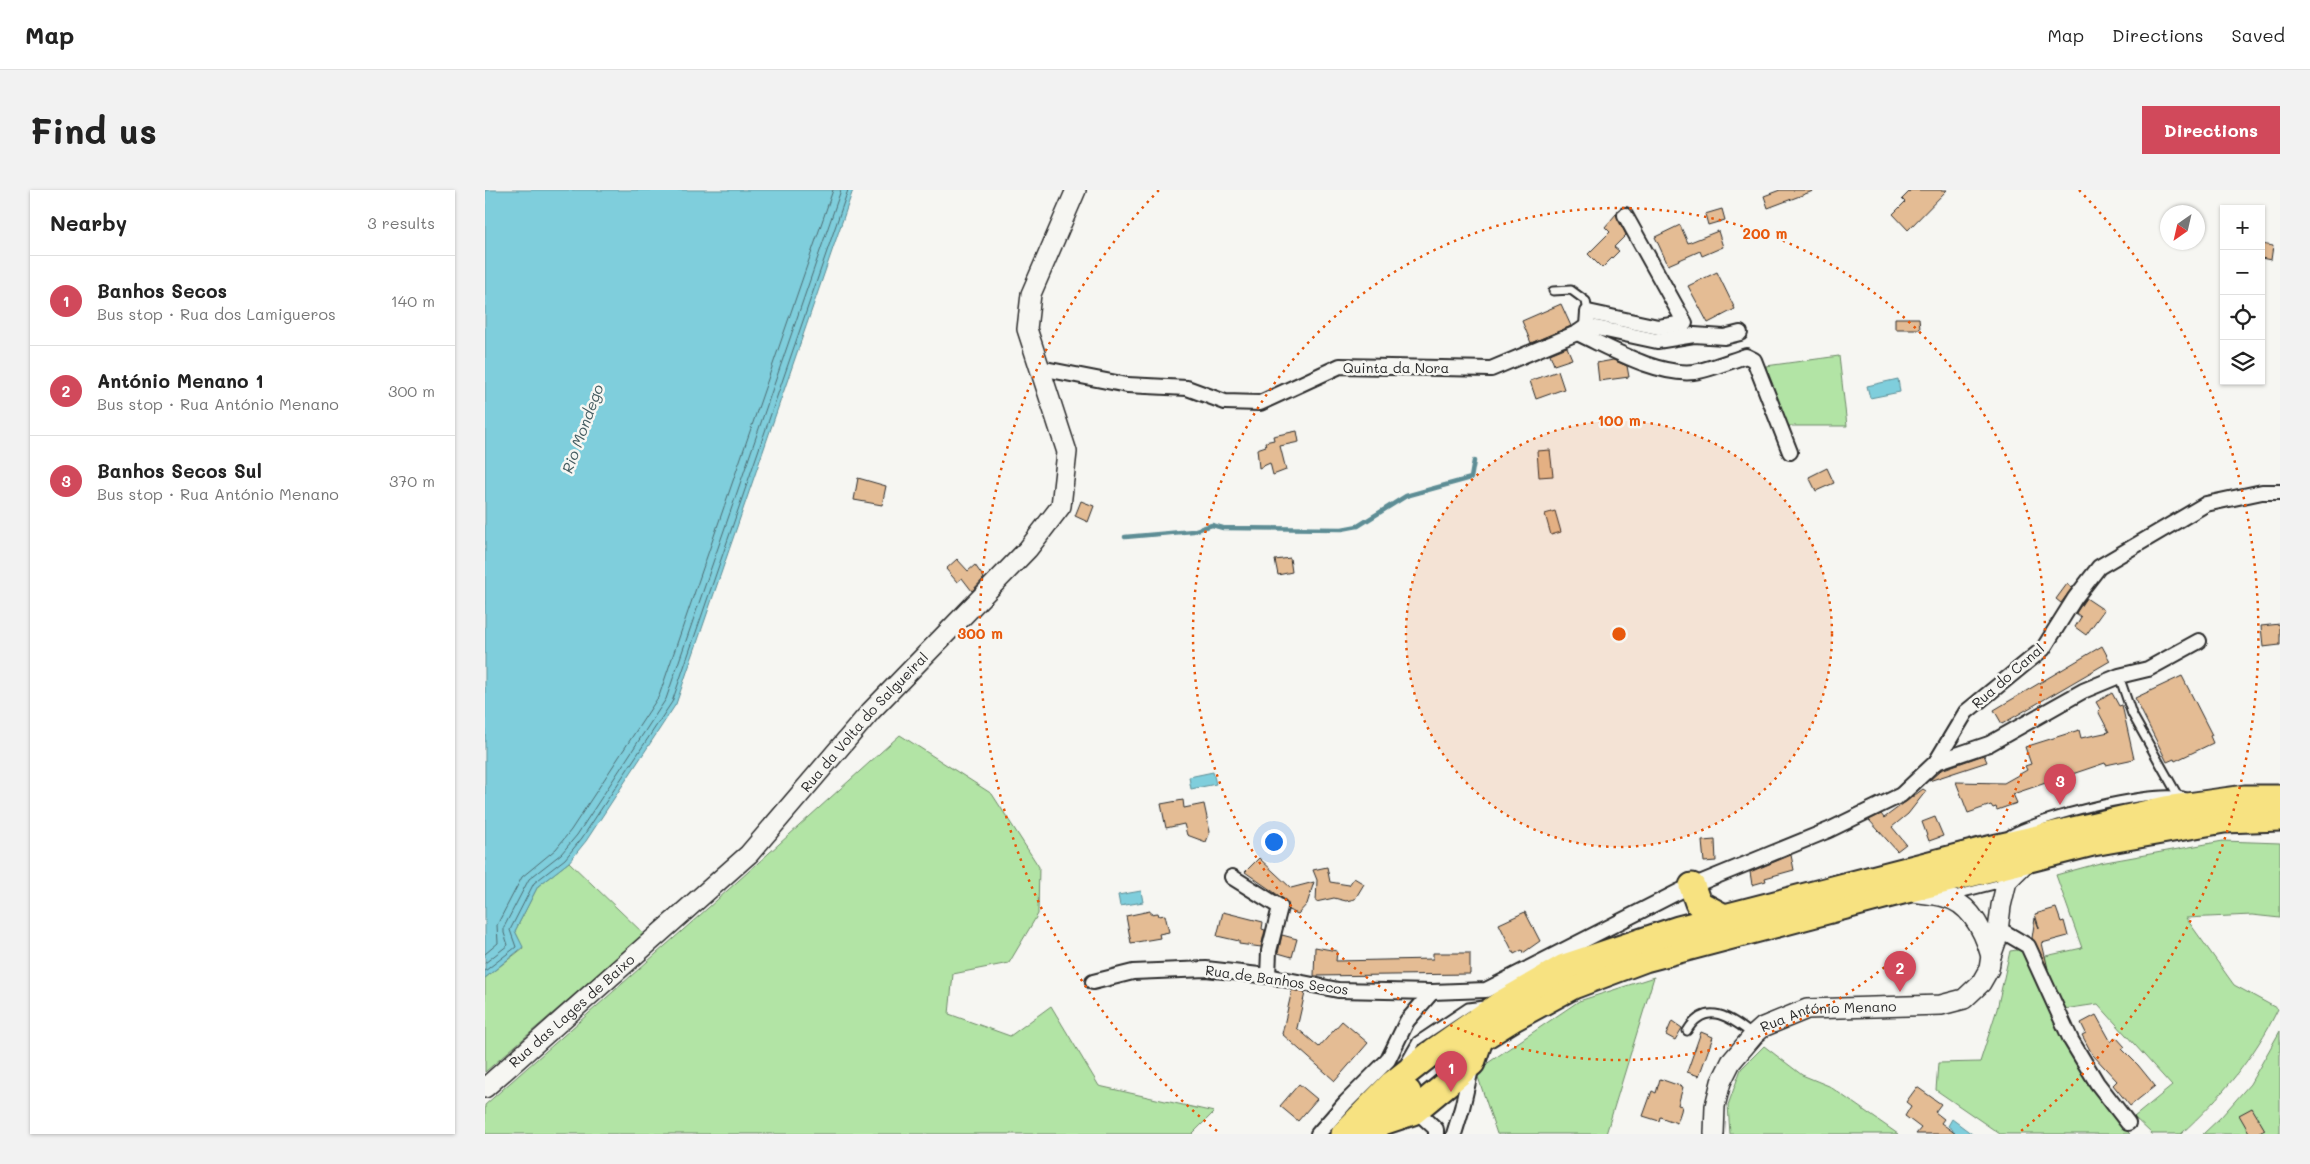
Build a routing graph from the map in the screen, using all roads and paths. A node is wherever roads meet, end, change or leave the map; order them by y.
1 (1076, 190) edge
2 (1625, 215) dead end
3 (1553, 291) dead end
4 (1584, 324) junction
5 (1740, 333) dead end
6 (1040, 368) junction
7 (1790, 452) dead end
8 (2280, 492) edge
9 (2199, 642) dead end
10 (2119, 676) junction
11 (1936, 762) junction
12 (2177, 794) junction
13 (2280, 798) edge
14 (2203, 803) junction
15 (2280, 818) edge
16 (1979, 852) junction
17 (2030, 858) junction
18 (1232, 877) dead end
19 (2007, 881) junction
20 (1686, 889) junction
21 (1903, 891) junction
22 (1946, 897) junction
23 (1724, 917) junction
24 (1677, 929) junction
25 (1999, 929) junction
26 (659, 934) joint
27 (1991, 956) junction
28 (1268, 976) junction
29 (1093, 982) dead end
30 (1432, 992) junction
31 (1687, 1031) dead end
32 (1754, 1035) junction
33 (1481, 1037) junction
34 (1472, 1063) junction
35 (485, 1088) edge
36 (1413, 1112) junction
37 (2128, 1123) dead end
38 (1375, 1128) edge
39 (1318, 1134) edge
40 (1344, 1134) edge
41 (1437, 1134) edge
42 (1454, 1134) edge
43 (1714, 1134) edge

1 - 6 main road, Rua da Volta do Salgueiral
2 - 4 street
3 - 4 lane
4 - 5 street
4 - 6 street, Quinta da Nora
4 - 7 street
6 - 26 main road, Rua da Volta do Salgueiral
8 - 11 street, Rua do Canal
9 - 10 street
10 - 11 street
10 - 12 lane
11 - 20 street, Rua do Canal
12 - 14 lane
12 - 16 lane
13 - 14 highway
14 - 16 highway
15 - 17 highway
16 - 23 highway
17 - 19 main road
17 - 21 highway
18 - 28 street
19 - 22 lane
19 - 25 main road, Rua António Menano
20 - 23 highway
20 - 24 highway
20 - 30 street, Rua de Banhos Secos
21 - 22 main road
21 - 33 highway
22 - 27 main road
23 - 24 highway
24 - 40 highway
25 - 27 main road, Rua António Menano
25 - 37 street
26 - 35 main road, Rua das Lages de Baixo
27 - 32 main road, Rua António Menano
28 - 29 street, Rua de Banhos Secos
28 - 30 street, Rua de Banhos Secos
30 - 39 street
31 - 32 lane
32 - 43 main road, Rua António Menano
33 - 34 highway
33 - 38 highway
34 - 36 highway
34 - 42 street
36 - 38 highway
36 - 41 street

